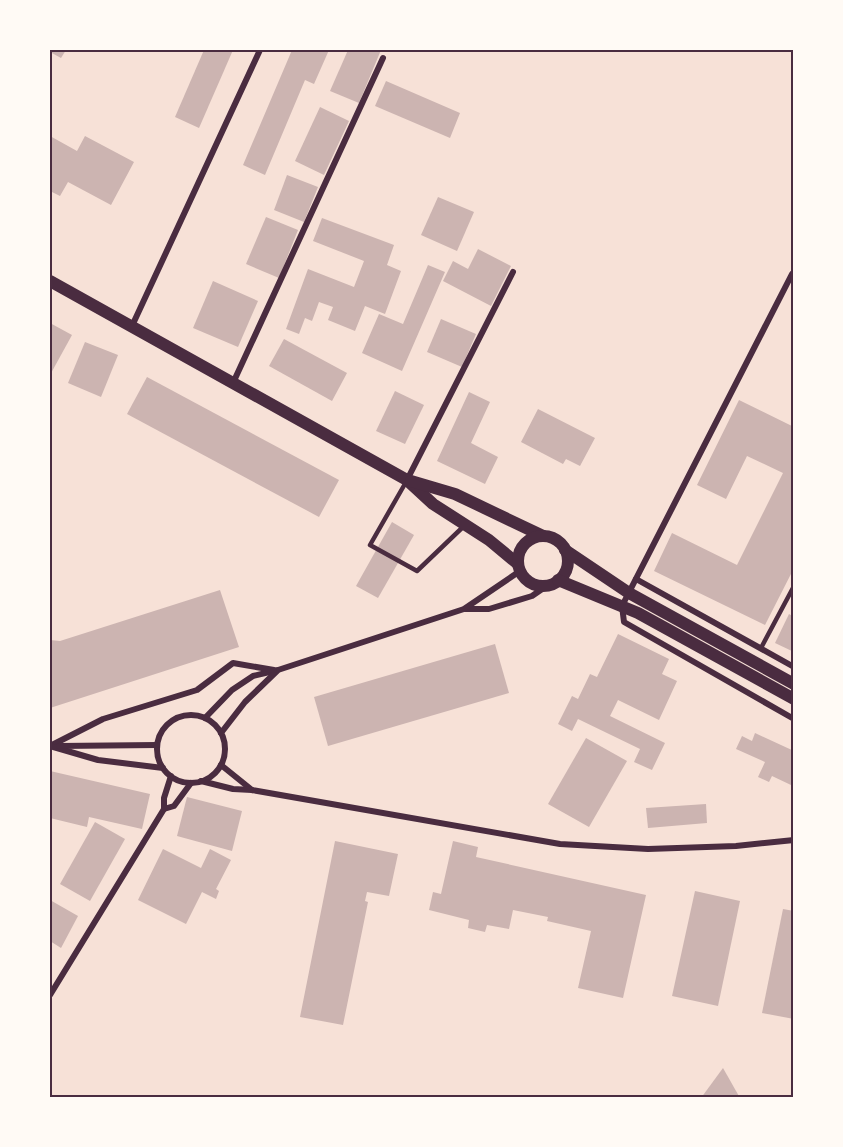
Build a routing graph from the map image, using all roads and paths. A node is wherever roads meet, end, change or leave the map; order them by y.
1 (260, 50) edge
2 (383, 57) dead end
3 (513, 273) dead end
4 (792, 274) dead end
5 (50, 281) edge
6 (132, 327) junction
7 (232, 382) junction
8 (407, 480) junction
9 (465, 525) junction
10 (543, 536) junction
11 (565, 550) junction
12 (519, 568) junction
13 (636, 579) junction
14 (553, 583) junction
15 (794, 586) edge
16 (629, 593) junction
17 (622, 606) junction
18 (464, 609) junction
19 (760, 648) junction
20 (794, 667) edge
21 (278, 670) junction
22 (794, 684) edge
23 (794, 699) edge
24 (205, 718) junction
25 (794, 720) edge
26 (221, 733) junction
27 (50, 746) edge
28 (157, 746) junction
29 (221, 765) junction
30 (163, 768) junction
31 (171, 776) junction
32 (201, 782) junction
33 (191, 783) junction
34 (252, 790) junction
35 (164, 809) junction
36 (794, 840) edge
37 (50, 995) edge

1 - 6 street
2 - 7 street
3 - 8 street
4 - 13 street
5 - 6 main road
6 - 7 main road
7 - 8 main road
8 - 9 main road
8 - 9 lane
8 - 10 main road
9 - 12 main road
10 - 11 main road
10 - 12 main road
11 - 14 main road
11 - 16 main road
12 - 14 main road
12 - 18 street
13 - 16 street
13 - 19 street
14 - 17 main road
14 - 18 street
15 - 19 lane
16 - 17 street
16 - 22 main road
17 - 23 main road
17 - 25 street
18 - 21 street
19 - 20 street
21 - 24 street
21 - 26 street
21 - 27 street
24 - 26 street
24 - 28 street
26 - 29 street
27 - 28 street
27 - 30 street
28 - 30 street
29 - 32 street
29 - 34 street
30 - 31 street
31 - 33 street
31 - 35 street
32 - 33 street
32 - 34 street
33 - 35 street
34 - 36 street
35 - 37 street

